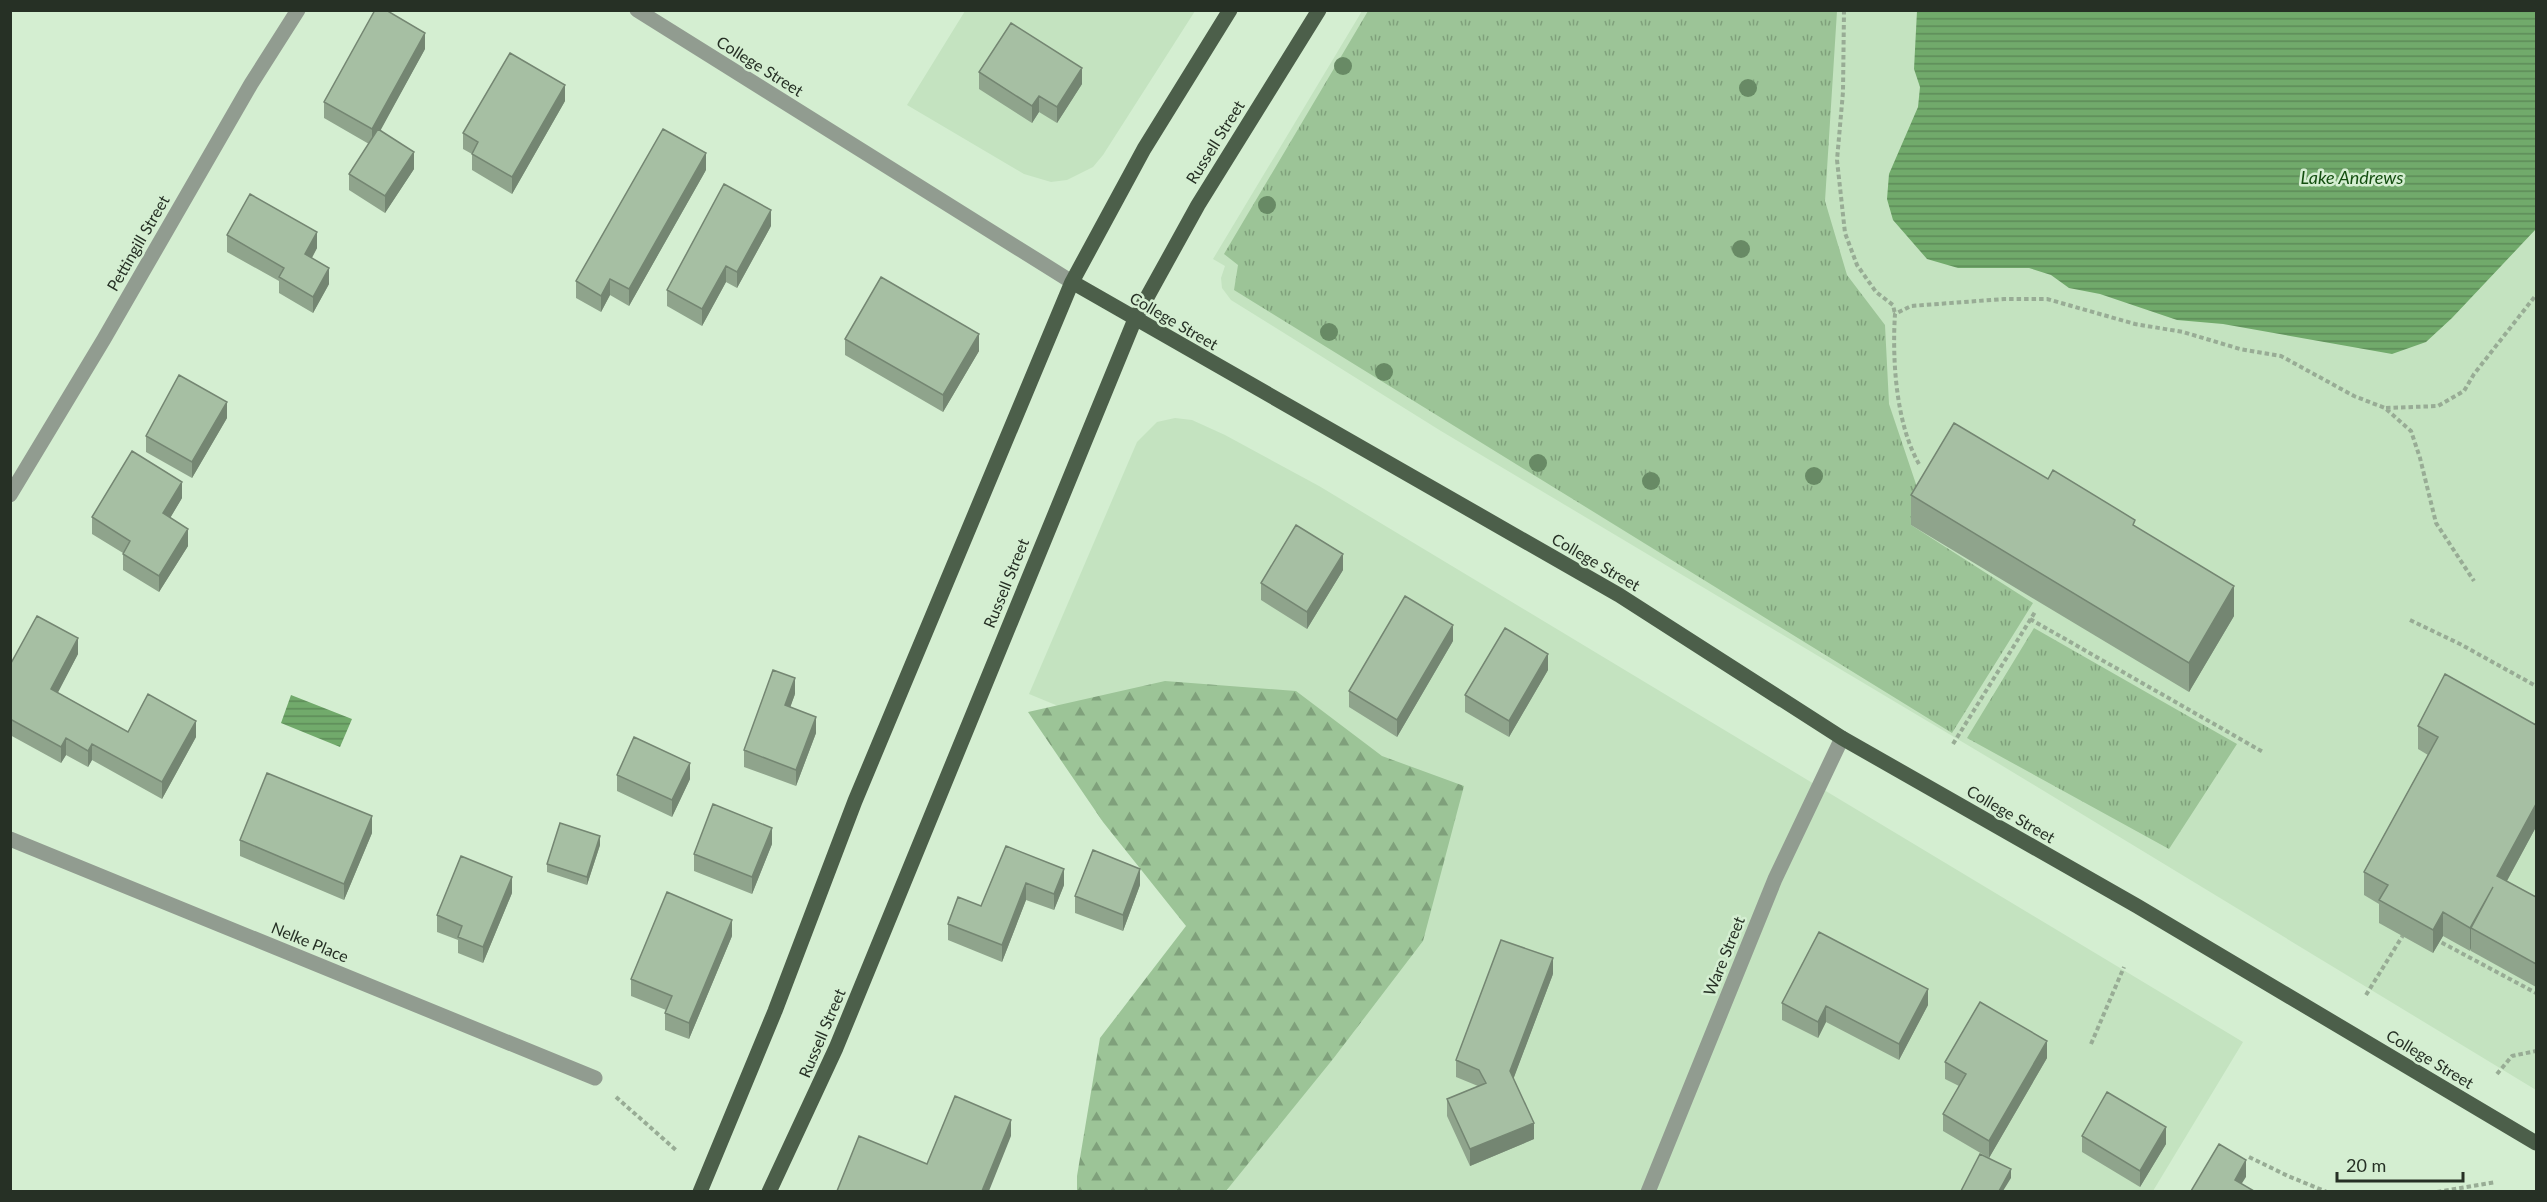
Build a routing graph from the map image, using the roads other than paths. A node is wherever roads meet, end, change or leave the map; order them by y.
1 (298, 10) edge
2 (637, 10) edge
3 (1230, 10) edge
4 (1319, 10) edge
5 (1072, 282) junction
6 (1135, 319) junction
7 (10, 495) edge
8 (1842, 738) junction
9 (10, 838) edge
10 (595, 1078) road end
11 (2536, 1143) edge
12 (700, 1191) edge
13 (769, 1191) edge
14 (1648, 1191) edge

1 - 7 street, Pettingill Street
2 - 5 street, College Street
3 - 5 main road
4 - 6 main road, Russell Street
5 - 6 main road, College Street
5 - 12 main road
6 - 8 main road, College Street
6 - 13 main road, Russell Street
8 - 11 main road, College Street
8 - 14 street, Ware Street
9 - 10 street, Nelke Place

